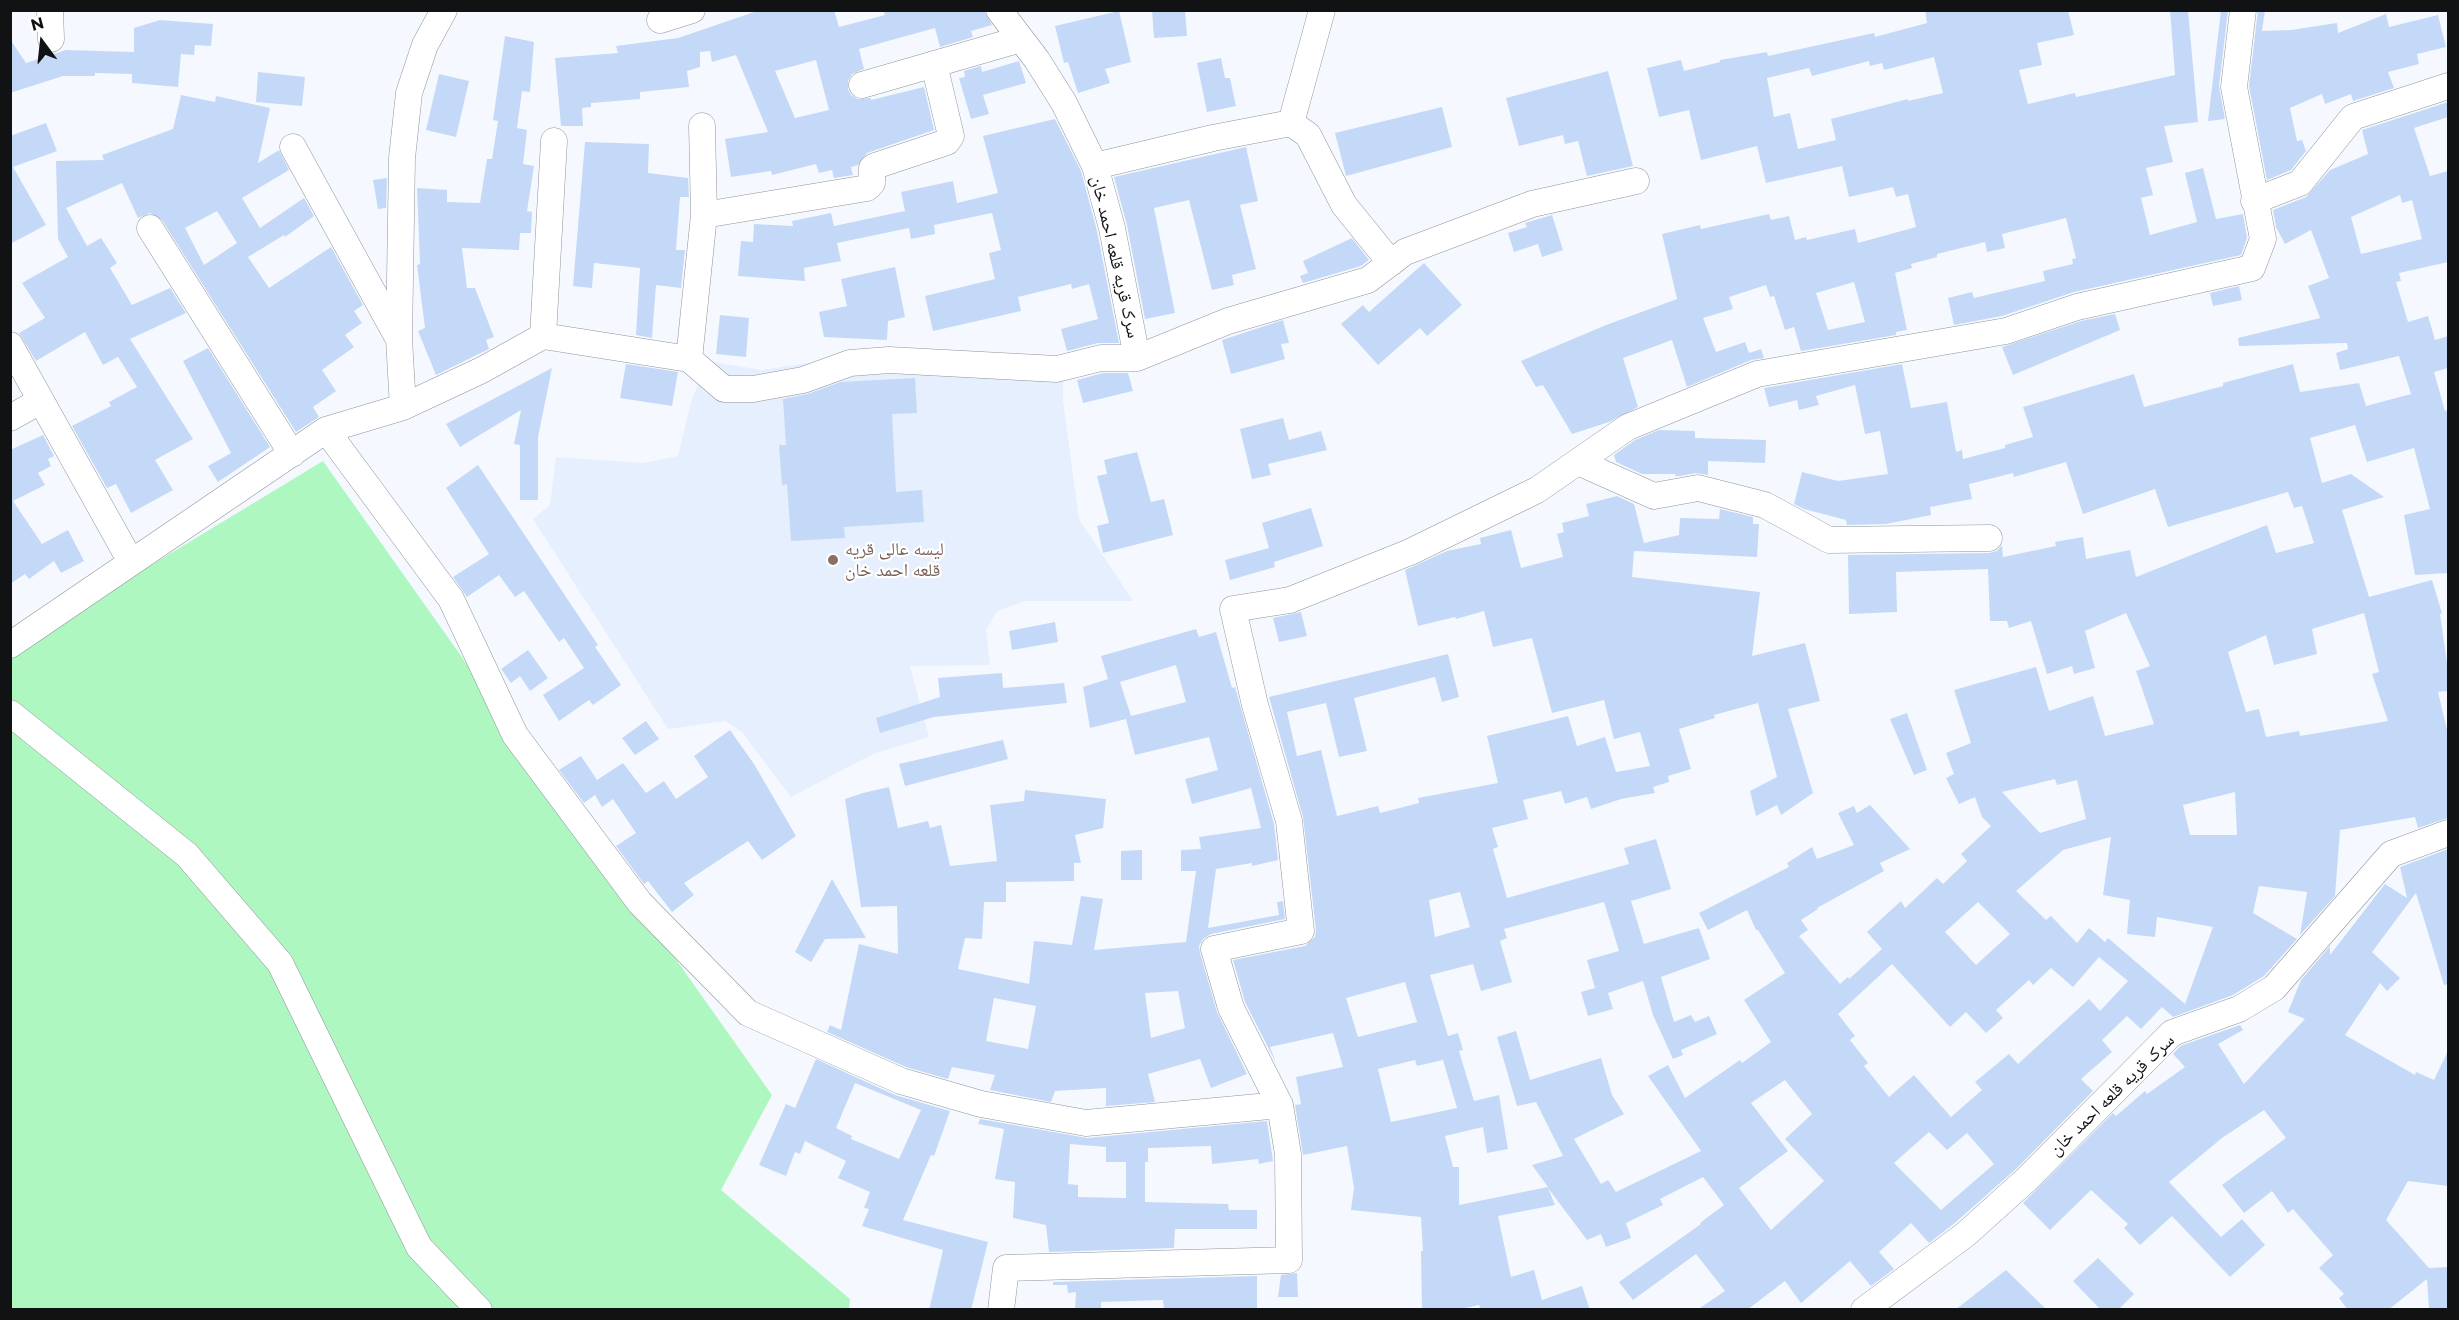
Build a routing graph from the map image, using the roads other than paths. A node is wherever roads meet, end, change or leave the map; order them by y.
1 (50, 10) edge
2 (444, 10) edge
3 (692, 10) edge
4 (999, 10) edge
5 (1322, 10) edge
6 (2243, 10) edge
7 (660, 20) dead end
8 (51, 39) dead end
9 (1021, 39) junction
10 (934, 64) junction
11 (862, 85) dead end
12 (2448, 86) edge
13 (1291, 123) junction
14 (702, 126) dead end
15 (554, 141) dead end
16 (293, 147) dead end
17 (1095, 166) junction
18 (1636, 181) dead end
19 (2254, 201) junction
20 (704, 215) junction
21 (150, 228) dead end
22 (1391, 263) junction
23 (543, 336) junction
24 (399, 339) junction
25 (10, 345) edge
26 (1137, 358) junction
27 (689, 359) junction
28 (40, 401) junction
29 (403, 407) junction
30 (10, 418) edge
31 (326, 430) junction
32 (292, 454) junction
33 (1578, 462) junction
34 (1989, 538) dead end
35 (131, 561) junction
36 (10, 645) edge
37 (10, 713) edge
38 (2448, 833) edge
39 (1280, 1104) junction
40 (478, 1310) edge
41 (1001, 1310) edge
42 (1864, 1310) edge

1 - 8 street
2 - 24 street
3 - 7 street
4 - 9 street, سرک قریه قلعه احمد خان
5 - 13 street
6 - 19 street
9 - 10 street
9 - 17 street, سرک قریه قلعه احمد خان
10 - 11 street
10 - 20 street
12 - 19 street
13 - 17 street
13 - 22 street
14 - 20 street
15 - 23 street
16 - 24 street
17 - 26 street, سرک قریه قلعه احمد خان
18 - 22 street
19 - 33 street
20 - 27 street
21 - 32 street
22 - 26 street
23 - 27 street
23 - 29 street
24 - 29 street
25 - 28 street
26 - 27 street, سرک قریه قلعه احمد خان
28 - 30 street
28 - 35 street
29 - 31 street
31 - 32 street
31 - 39 street
32 - 35 street
33 - 34 street
33 - 39 street
35 - 36 street
37 - 40 street
38 - 42 street, سرک قریه قلعه احمد خان
39 - 41 street

